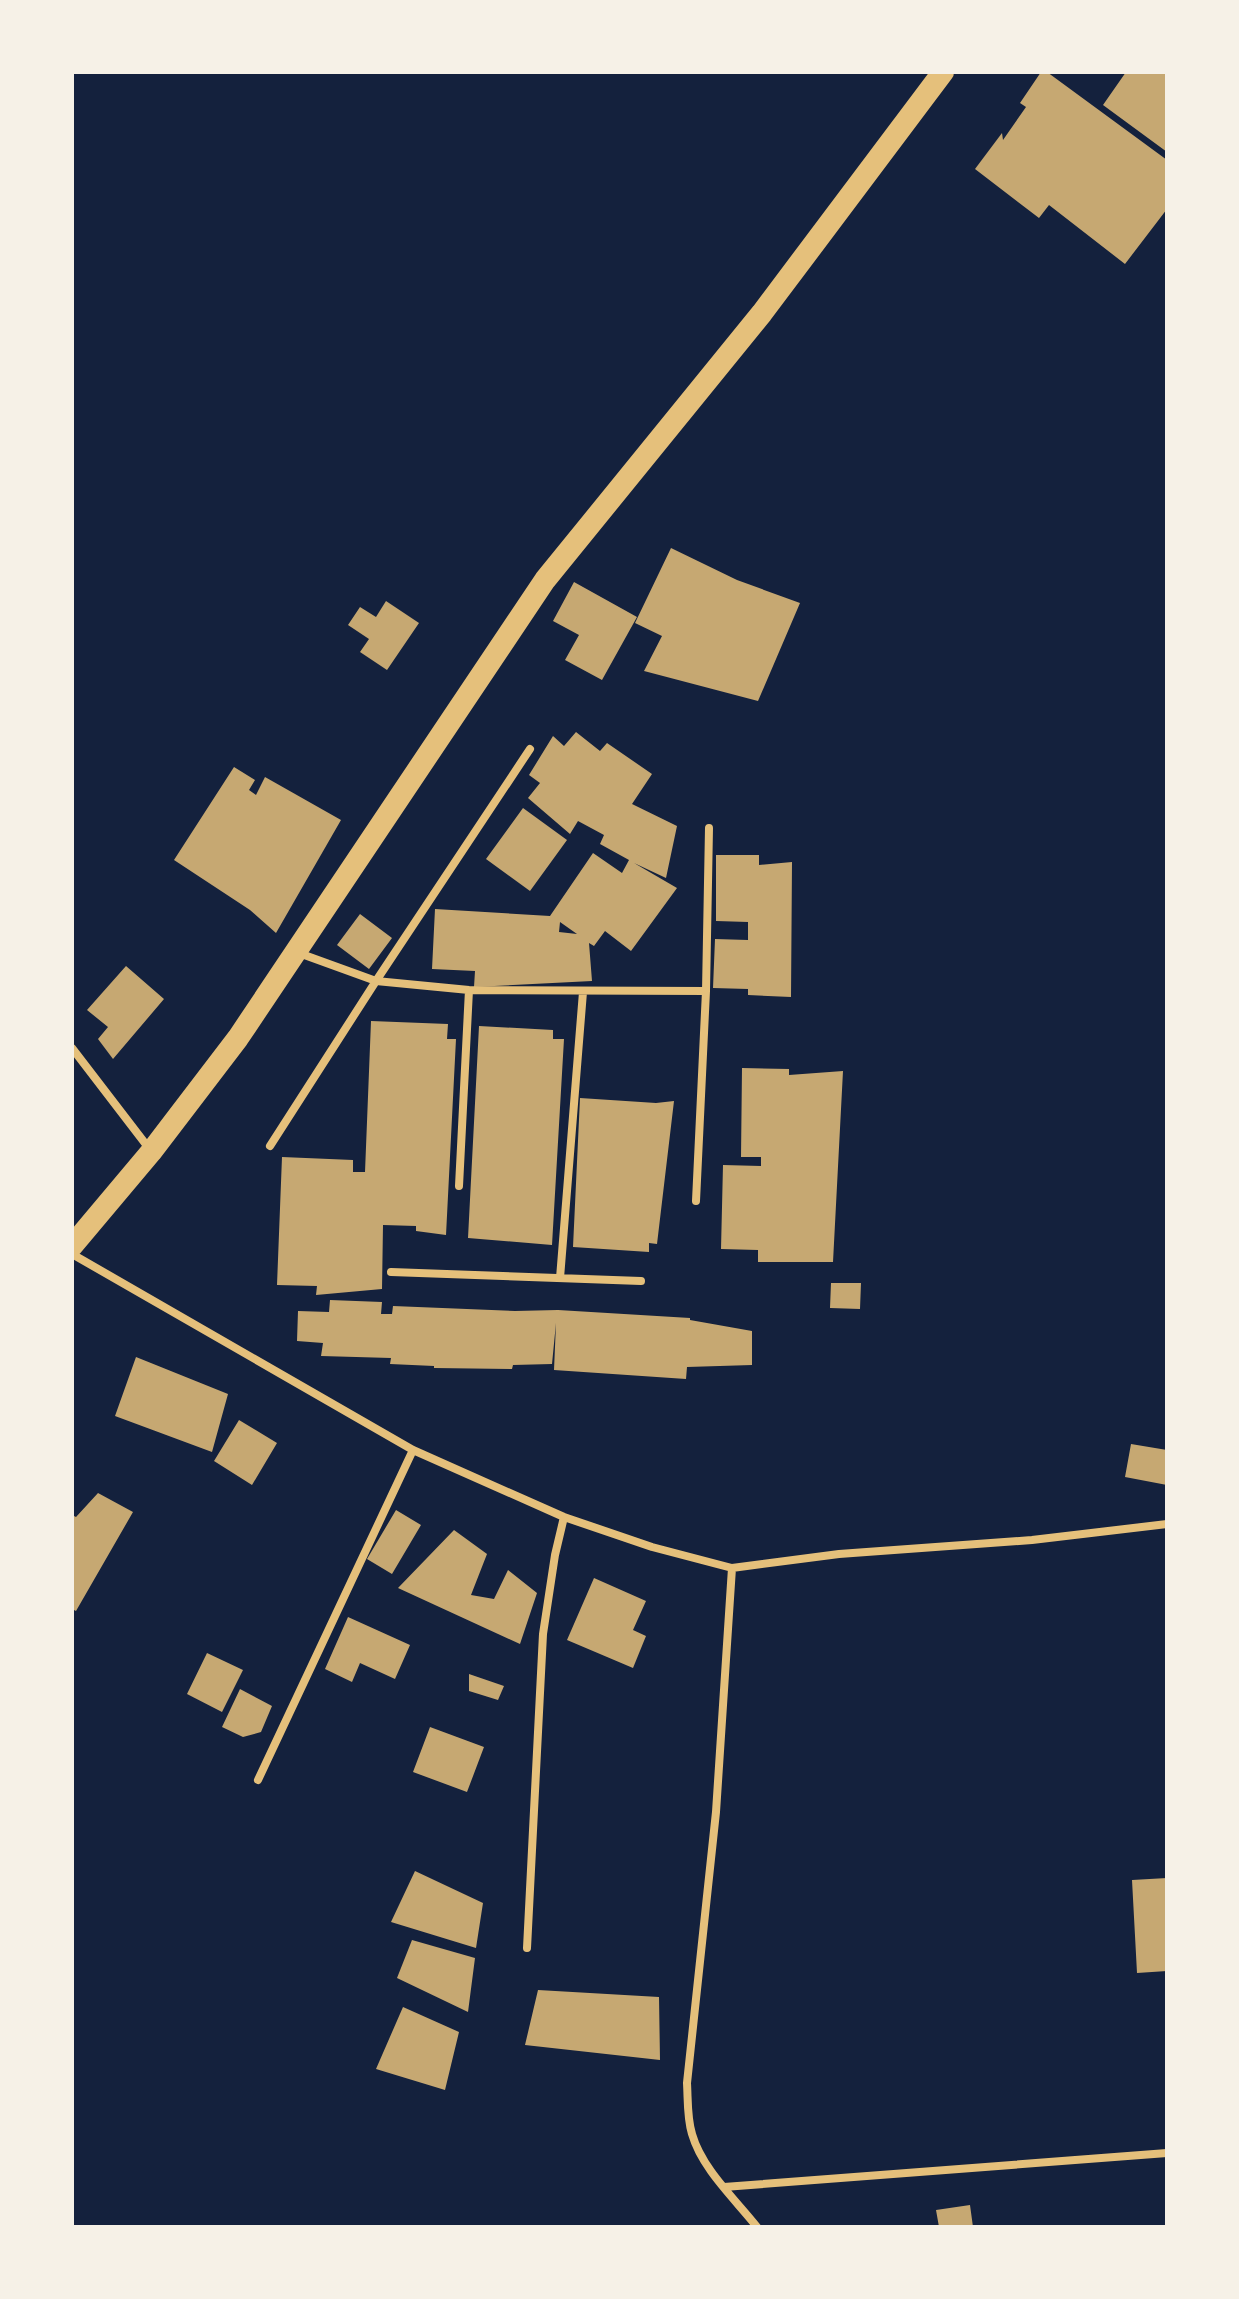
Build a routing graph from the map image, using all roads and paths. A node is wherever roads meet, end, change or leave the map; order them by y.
1 (943, 72) edge
2 (530, 749) dead end
3 (709, 828) dead end
4 (296, 952) junction
5 (376, 981) junction
6 (469, 990) junction
7 (706, 991) junction
8 (583, 992) junction
9 (72, 1048) edge
10 (270, 1146) dead end
11 (151, 1152) junction
12 (459, 1186) dead end
13 (696, 1201) dead end
14 (72, 1246) edge
15 (72, 1254) edge
16 (391, 1272) dead end
17 (560, 1278) junction
18 (641, 1281) dead end
19 (413, 1450) junction
20 (564, 1517) junction
21 (1167, 1524) edge
22 (732, 1568) junction
23 (258, 1780) dead end
24 (527, 1948) dead end
25 (1167, 2153) edge
26 (724, 2187) junction
27 (757, 2227) edge

1 - 4 highway
2 - 5 street
3 - 7 street
4 - 5 street
4 - 11 highway
5 - 6 street
5 - 10 street
6 - 8 street
6 - 12 street
7 - 8 street
7 - 13 street
8 - 17 street
9 - 11 street
11 - 14 highway
15 - 19 street
16 - 17 street
17 - 18 street
19 - 20 street
19 - 23 street
20 - 22 street
20 - 24 street
21 - 22 street
22 - 26 street
25 - 26 street
26 - 27 street

